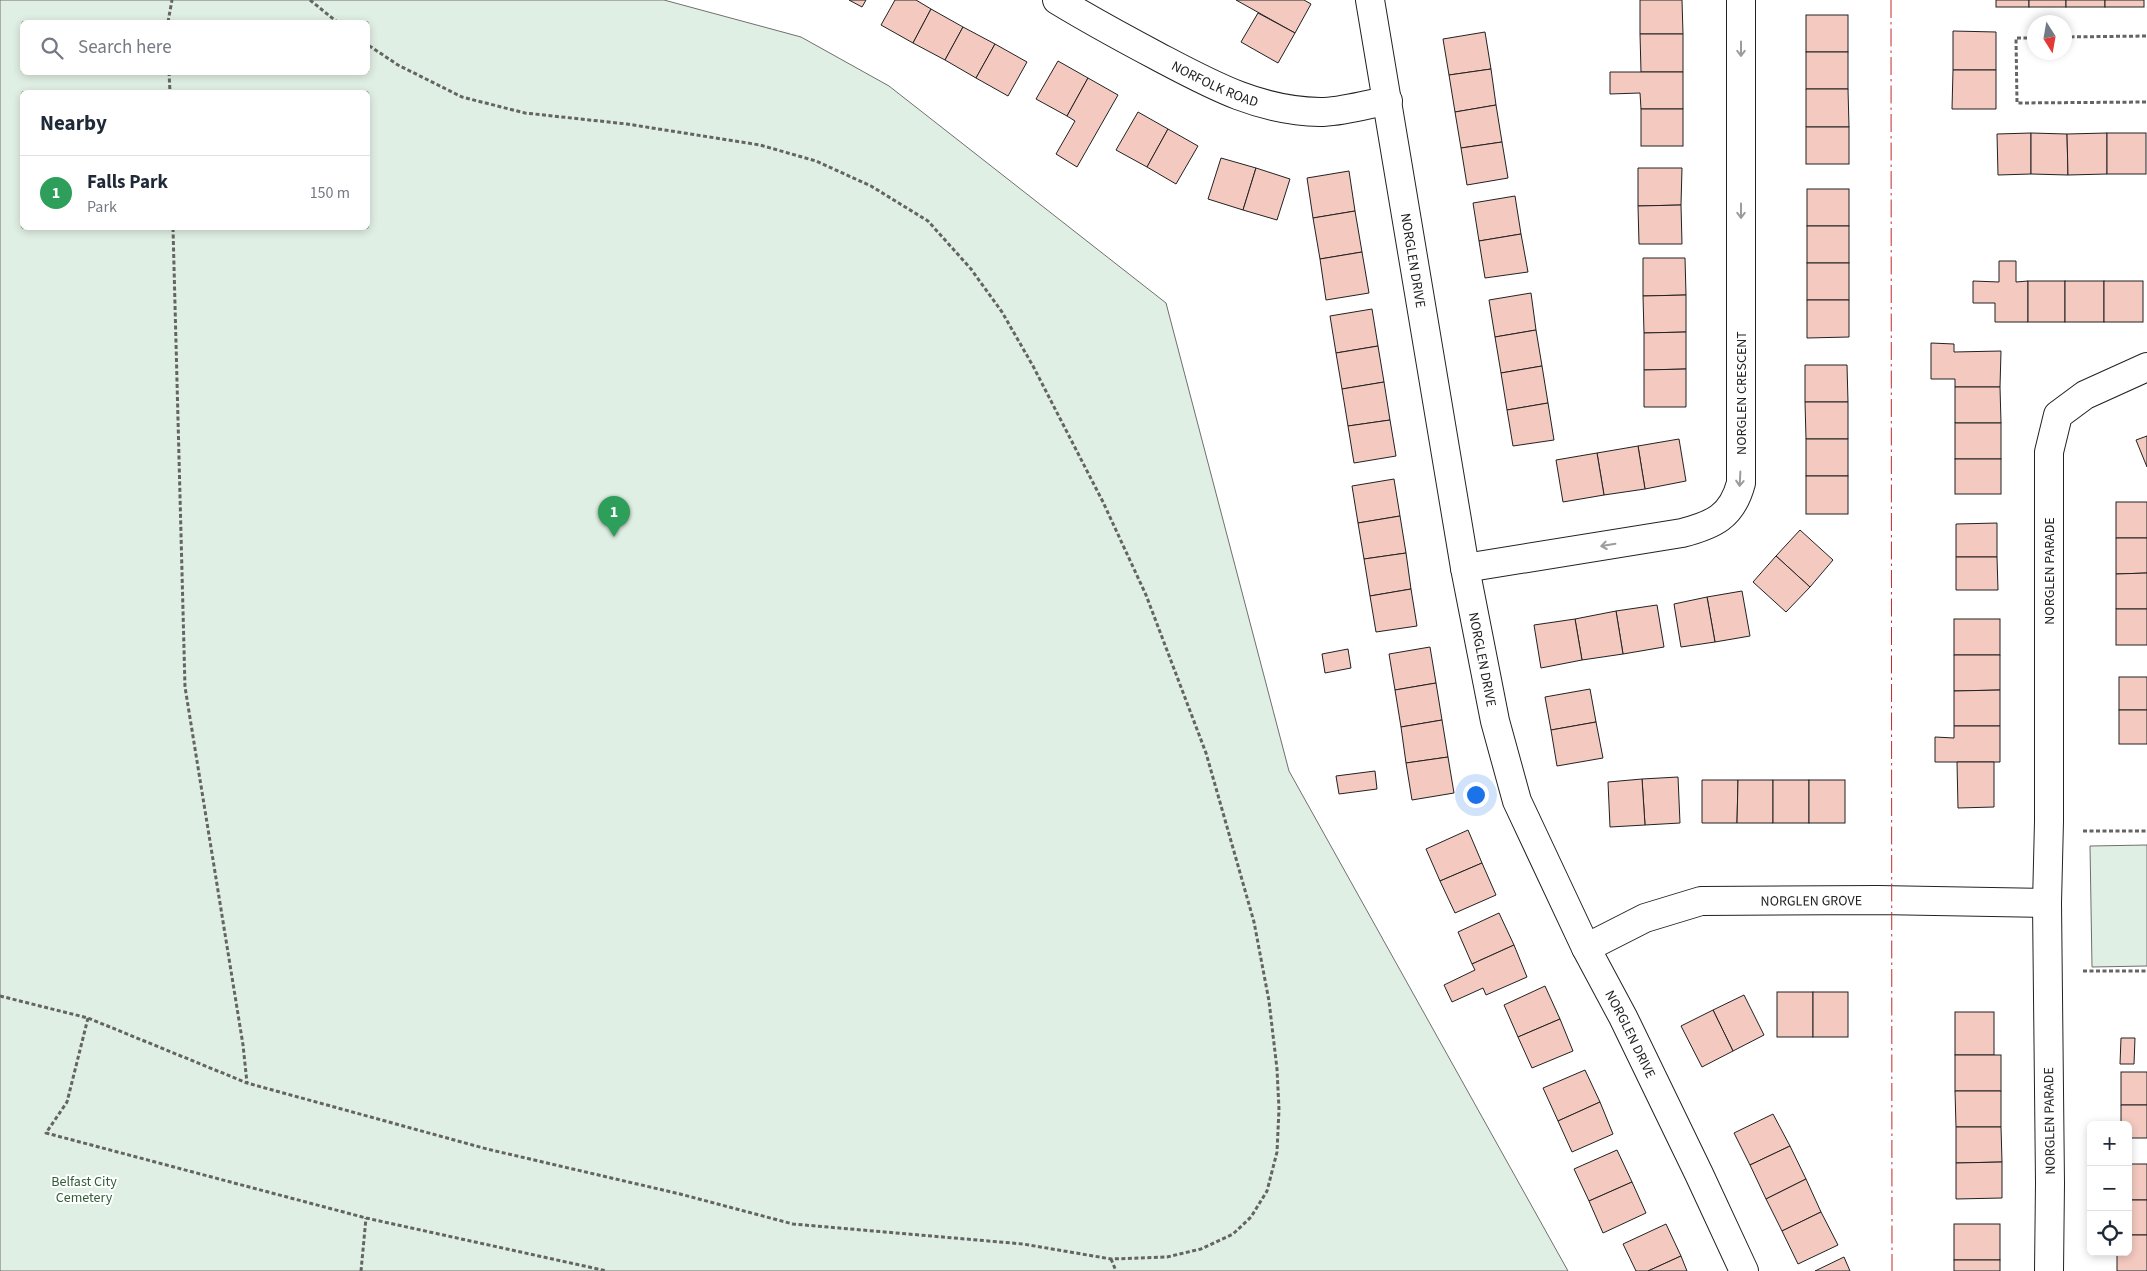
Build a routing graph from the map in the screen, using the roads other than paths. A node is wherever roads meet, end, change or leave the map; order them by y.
1 (1057, 0) edge
2 (1370, 0) edge
3 (1741, 0) edge
4 (1388, 101) junction
5 (2147, 367) edge
6 (1466, 568) junction
7 (2047, 903) junction
8 (1586, 948) junction
9 (1744, 1271) edge
10 (2049, 1271) edge

1 - 4 street, NORFOLK ROAD
2 - 4 street, NORGLEN DRIVE
3 -> 6 street, NORGLEN CRESCENT
4 - 6 street, NORGLEN DRIVE
5 - 7 street, NORGLEN PARADE
6 - 8 street, NORGLEN DRIVE
7 - 8 street, NORGLEN GROVE
7 - 10 street, NORGLEN PARADE
8 - 9 street, NORGLEN DRIVE

